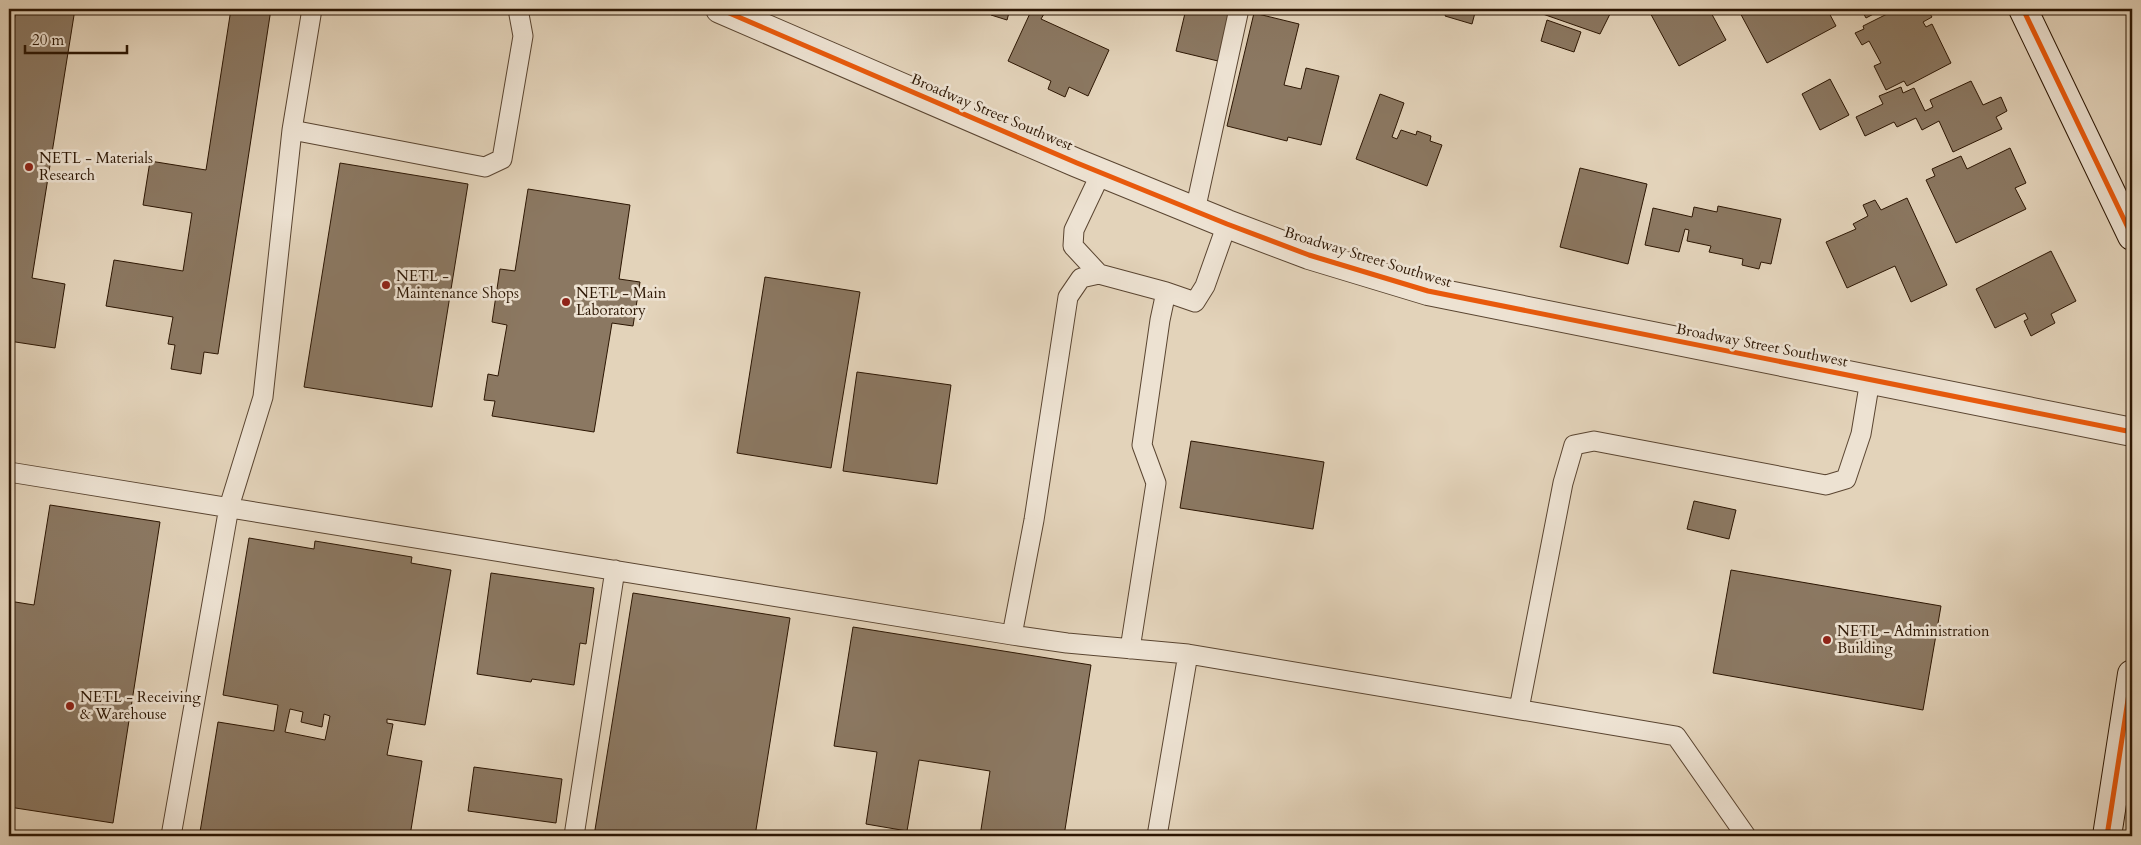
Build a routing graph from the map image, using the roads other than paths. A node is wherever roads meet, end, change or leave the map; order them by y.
1 (312, 9) edge
2 (518, 9) edge
3 (720, 9) edge
4 (1239, 9) edge
5 (2023, 9) edge
6 (292, 130) junction
7 (1101, 173) junction
8 (1195, 211) junction
9 (1227, 224) junction
10 (2132, 236) edge
11 (1099, 274) junction
12 (1166, 292) junction
13 (1870, 380) junction
14 (2132, 432) edge
15 (9, 472) edge
16 (229, 507) junction
17 (615, 570) junction
18 (1012, 635) junction
19 (1130, 649) junction
20 (1188, 654) junction
21 (2132, 674) edge
22 (1519, 709) junction
23 (171, 836) edge
24 (574, 836) edge
25 (1157, 836) edge
26 (1746, 836) edge
27 (2107, 836) edge

1 - 6 lane
2 - 6 lane
3 - 7 street, Broadway Street Southwest
4 - 8 lane
5 - 10 street
6 - 16 lane
7 - 8 street, Broadway Street Southwest
7 - 11 lane
8 - 9 street, Broadway Street Southwest
9 - 12 lane
9 - 13 street, Broadway Street Southwest
11 - 12 lane
11 - 18 lane
12 - 19 lane
13 - 14 street, Broadway Street Southwest
13 - 22 lane
15 - 16 lane
16 - 17 lane
16 - 23 lane
17 - 18 lane
17 - 24 lane
18 - 19 lane
19 - 20 lane
20 - 22 lane
20 - 25 lane
21 - 27 street
22 - 26 lane

